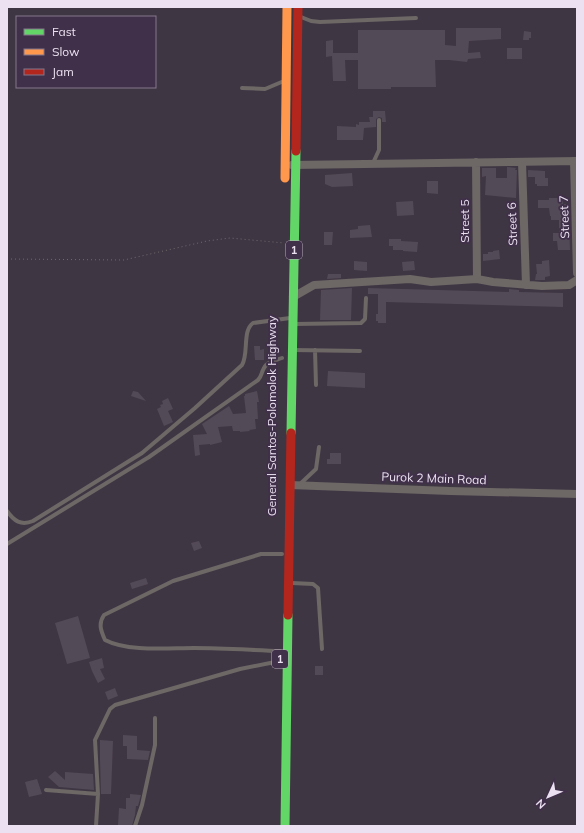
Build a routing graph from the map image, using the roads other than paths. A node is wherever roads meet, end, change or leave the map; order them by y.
1 (288, 7) edge
2 (298, 11) edge
3 (416, 18) dead end
4 (286, 80) junction
5 (242, 88) dead end
6 (379, 120) dead end
7 (576, 161) edge
8 (476, 162) junction
9 (522, 162) junction
10 (373, 164) junction
11 (285, 165) junction
12 (295, 165) junction
13 (285, 189) dead end
14 (577, 250) edge
15 (577, 273) edge
16 (477, 279) junction
17 (577, 280) edge
18 (526, 285) dead end
19 (293, 297) junction
20 (366, 298) dead end
21 (292, 321) junction
22 (315, 350) junction
23 (360, 351) dead end
24 (285, 356) junction
25 (316, 385) dead end
26 (282, 440) dead end
27 (319, 447) dead end
28 (294, 485) junction
29 (577, 494) edge
30 (7, 511) edge
31 (7, 544) edge
32 (282, 554) junction
33 (288, 583) junction
34 (322, 650) dead end
35 (280, 651) junction
36 (280, 661) junction
37 (155, 718) dead end
38 (46, 790) dead end
39 (98, 794) junction
40 (96, 826) edge
41 (135, 826) edge
42 (278, 826) edge
43 (285, 826) edge

1 - 4 highway
2 - 3 lane
2 - 12 highway, 1
4 - 5 lane
4 - 11 highway
6 - 10 lane
7 - 9 street
7 - 14 street, Street 7
8 - 9 street
8 - 10 street
8 - 16 street, Street 5
9 - 18 street, Street 6
10 - 12 street
11 - 12 street
11 - 13 highway
12 - 19 highway, 1
14 - 15 street, Street 7
16 - 17 street
16 - 19 street
19 - 21 highway, 1
20 - 21 lane
21 - 24 highway, 1
21 - 30 lane
22 - 23 lane
22 - 24 lane
22 - 25 lane
24 - 28 highway, 1
24 - 31 lane
26 - 32 highway, General Santos-Polomolok Highway / 1
27 - 28 lane
28 - 29 street, Purok 2 Main Road
28 - 33 highway, 1
32 - 35 highway, General Santos-Polomolok Highway / 1
32 - 35 lane
33 - 34 lane
33 - 43 highway, 1
35 - 36 highway, General Santos-Polomolok Highway / 1
36 - 39 lane
36 - 42 highway, General Santos-Polomolok Highway / 1
37 - 41 lane
38 - 39 lane
39 - 40 lane

